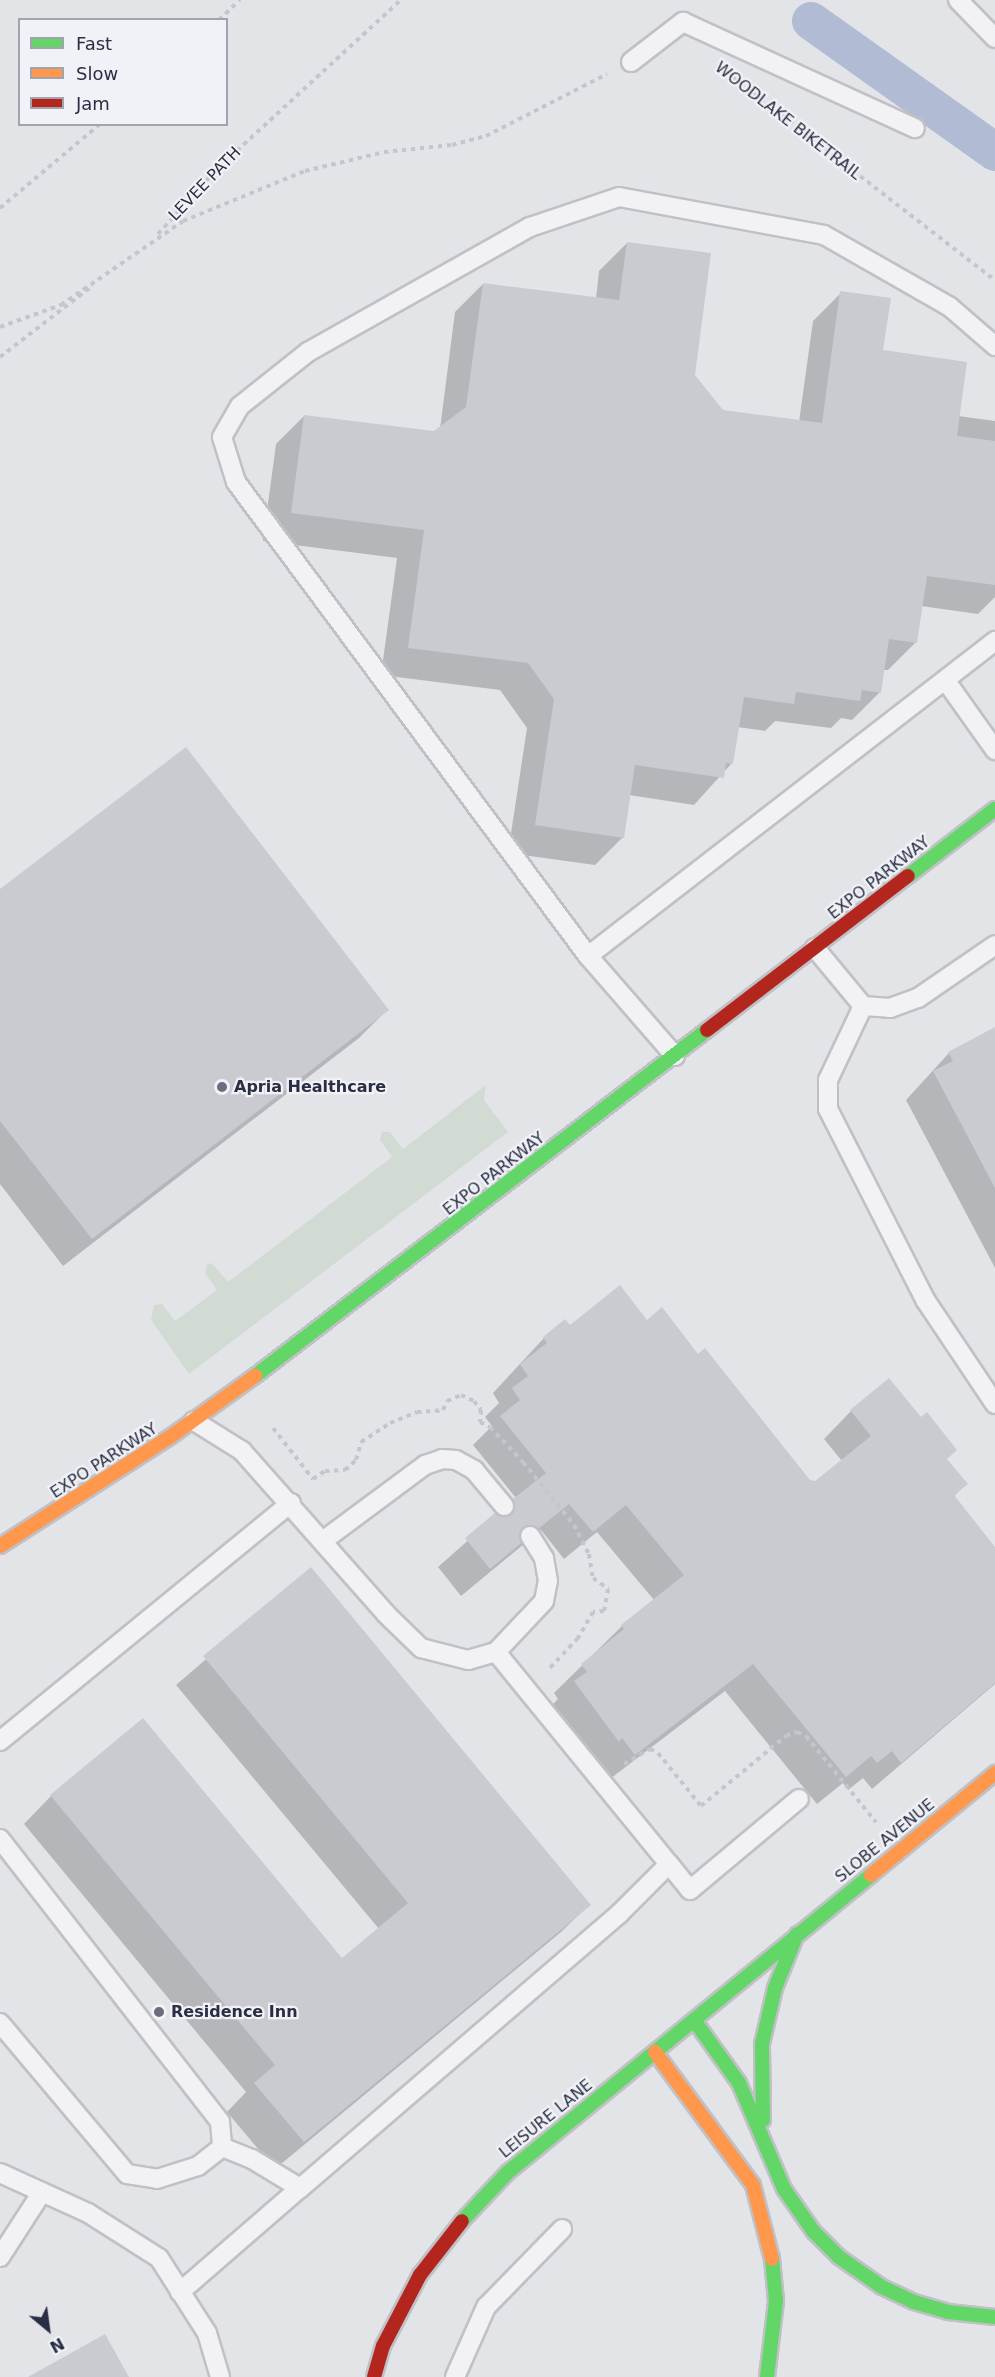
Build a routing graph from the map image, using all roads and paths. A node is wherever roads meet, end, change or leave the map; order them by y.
1 (240, 0) edge
2 (401, 0) edge
3 (958, 0) edge
4 (221, 18) edge
5 (995, 38) edge
6 (631, 62) joint
7 (731, 76) dead end
8 (98, 126) edge
9 (915, 128) dead end
10 (0, 208) edge
11 (154, 238) junction
12 (995, 280) edge
13 (0, 327) edge
14 (995, 346) edge
15 (0, 357) edge
16 (995, 641) edge
17 (946, 681) junction
18 (995, 750) edge
19 (995, 809) edge
20 (995, 945) edge
21 (815, 948) junction
22 (588, 956) junction
23 (863, 1006) junction
24 (675, 1056) junction
25 (995, 1404) edge
26 (194, 1421) junction
27 (273, 1428) dead end
28 (291, 1503) junction
29 (504, 1506) dead end
30 (530, 1536) dead end
31 (324, 1540) junction
32 (0, 1546) edge
33 (496, 1652) junction
34 (554, 1677) dead end
35 (0, 1741) edge
36 (618, 1756) dead end
37 (995, 1773) edge
38 (799, 1799) dead end
39 (876, 1822) dead end
40 (0, 1839) edge
41 (669, 1864) junction
42 (796, 1934) junction
43 (694, 2020) junction
44 (0, 2023) edge
45 (654, 2052) junction
46 (765, 2140) junction
47 (222, 2147) junction
48 (0, 2173) edge
49 (300, 2188) junction
50 (42, 2192) junction
51 (562, 2229) dead end
52 (0, 2257) edge
53 (180, 2292) junction
54 (995, 2318) edge
55 (220, 2377) edge
56 (374, 2377) edge
57 (455, 2377) edge
58 (766, 2377) edge

1 - 4 path
2 - 11 path, LEVEE PATH
3 - 5 lane
6 - 9 lane
6 - 11 path
7 - 12 path, WOODLAKE BIKETRAIL
8 - 10 path
11 - 13 path
11 - 15 path, LEVEE PATH
14 - 22 lane
16 - 17 lane
17 - 18 lane
17 - 22 lane
19 - 21 main road, EXPO PARKWAY
20 - 23 lane
21 - 23 lane
21 - 24 main road, EXPO PARKWAY
22 - 24 lane
23 - 25 lane
24 - 26 main road, EXPO PARKWAY
26 - 28 lane
26 - 32 main road, EXPO PARKWAY
27 - 34 path
28 - 31 lane
28 - 35 lane
29 - 31 lane
30 - 33 lane
31 - 33 lane
33 - 41 lane
36 - 39 path
37 - 42 main road, SLOBE AVENUE
38 - 41 lane
40 - 47 lane
41 - 49 lane
42 - 43 main road, LEISURE LANE
42 - 46 main road
43 - 45 main road, LEISURE LANE
43 - 46 main road
44 - 47 lane
45 - 56 main road, LEISURE LANE
45 - 58 main road
46 - 54 main road
47 - 49 lane
48 - 50 lane
49 - 53 lane
50 - 52 lane
50 - 53 lane
51 - 57 lane
53 - 55 lane

